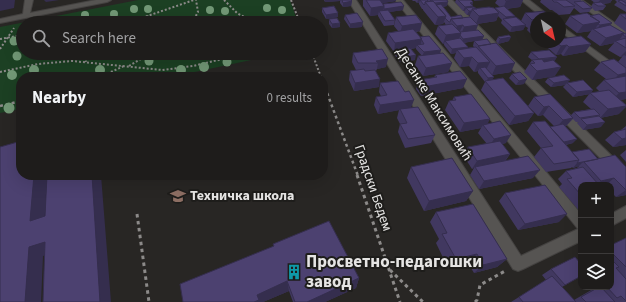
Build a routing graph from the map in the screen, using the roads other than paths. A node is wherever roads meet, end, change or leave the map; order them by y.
1 (29, 0) edge
2 (107, 0) edge
3 (352, 0) edge
4 (399, 0) edge
5 (448, 0) edge
6 (525, 0) edge
7 (577, 0) edge
8 (540, 12) edge
9 (26, 16) joint
10 (16, 18) edge
11 (0, 21) edge
12 (566, 32) edge
13 (626, 35) edge
14 (626, 77) edge
15 (626, 177) edge
16 (626, 212) edge
17 (614, 218) edge
18 (578, 220) edge
19 (578, 235) edge

1 - 9 street
2 - 9 street
3 - 19 street, Десанке Максимовић
4 - 18 street
5 - 15 street
6 - 8 street
7 - 13 street
10 - 11 street
12 - 14 street
16 - 17 street

